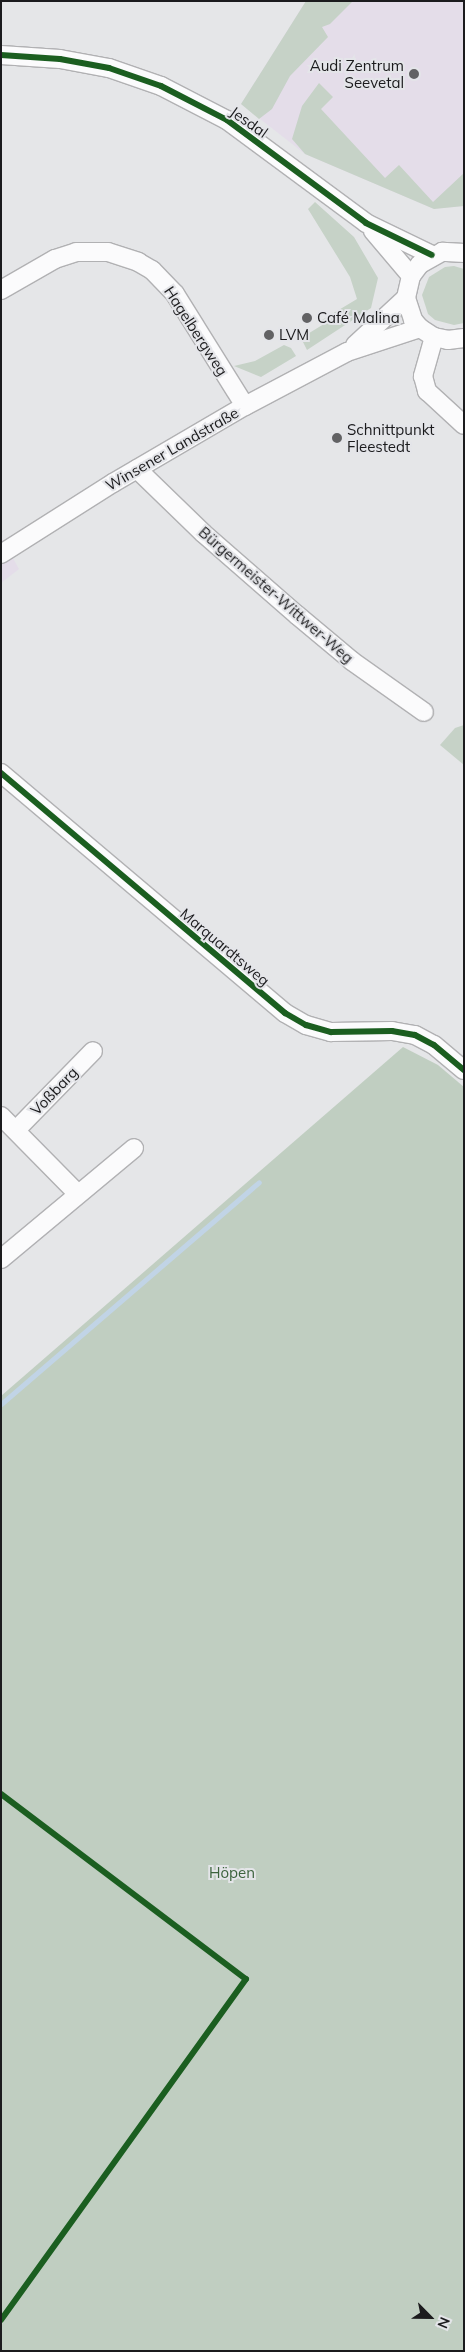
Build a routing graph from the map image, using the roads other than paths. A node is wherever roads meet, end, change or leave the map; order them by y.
1 (1, 55) edge
2 (366, 223) junction
3 (464, 253) edge
4 (432, 255) junction
5 (411, 276) junction
6 (1, 290) edge
7 (406, 298) junction
8 (427, 332) junction
9 (464, 338) edge
10 (347, 352) junction
11 (244, 406) junction
12 (464, 425) edge
13 (137, 469) junction
14 (1, 554) edge
15 (424, 712) dead end
16 (1, 773) edge
17 (93, 1051) dead end
18 (464, 1070) edge
19 (1, 1116) edge
20 (16, 1130) junction
21 (134, 1148) dead end
22 (77, 1192) junction
23 (1, 1258) edge

1 - 2 street, Jesdal
2 - 4 street, Jesdal
2 - 5 street, Jesdal
3 - 4 street
4 - 5 street
5 - 7 street
6 - 11 street, Hagelbergweg
7 - 8 street
7 - 10 street, Winsener Landstraße
8 - 9 street, Winsener Landstraße
8 - 10 street, Winsener Landstraße
8 - 12 street
10 - 11 street, Winsener Landstraße
11 - 13 street, Winsener Landstraße
13 - 14 street, Winsener Landstraße
13 - 15 street, Bürgermeister-Wittwer-Weg
16 - 18 street, Marquardtsweg
17 - 20 street, Voßbarg
19 - 20 street
20 - 22 street
21 - 22 street
22 - 23 street

